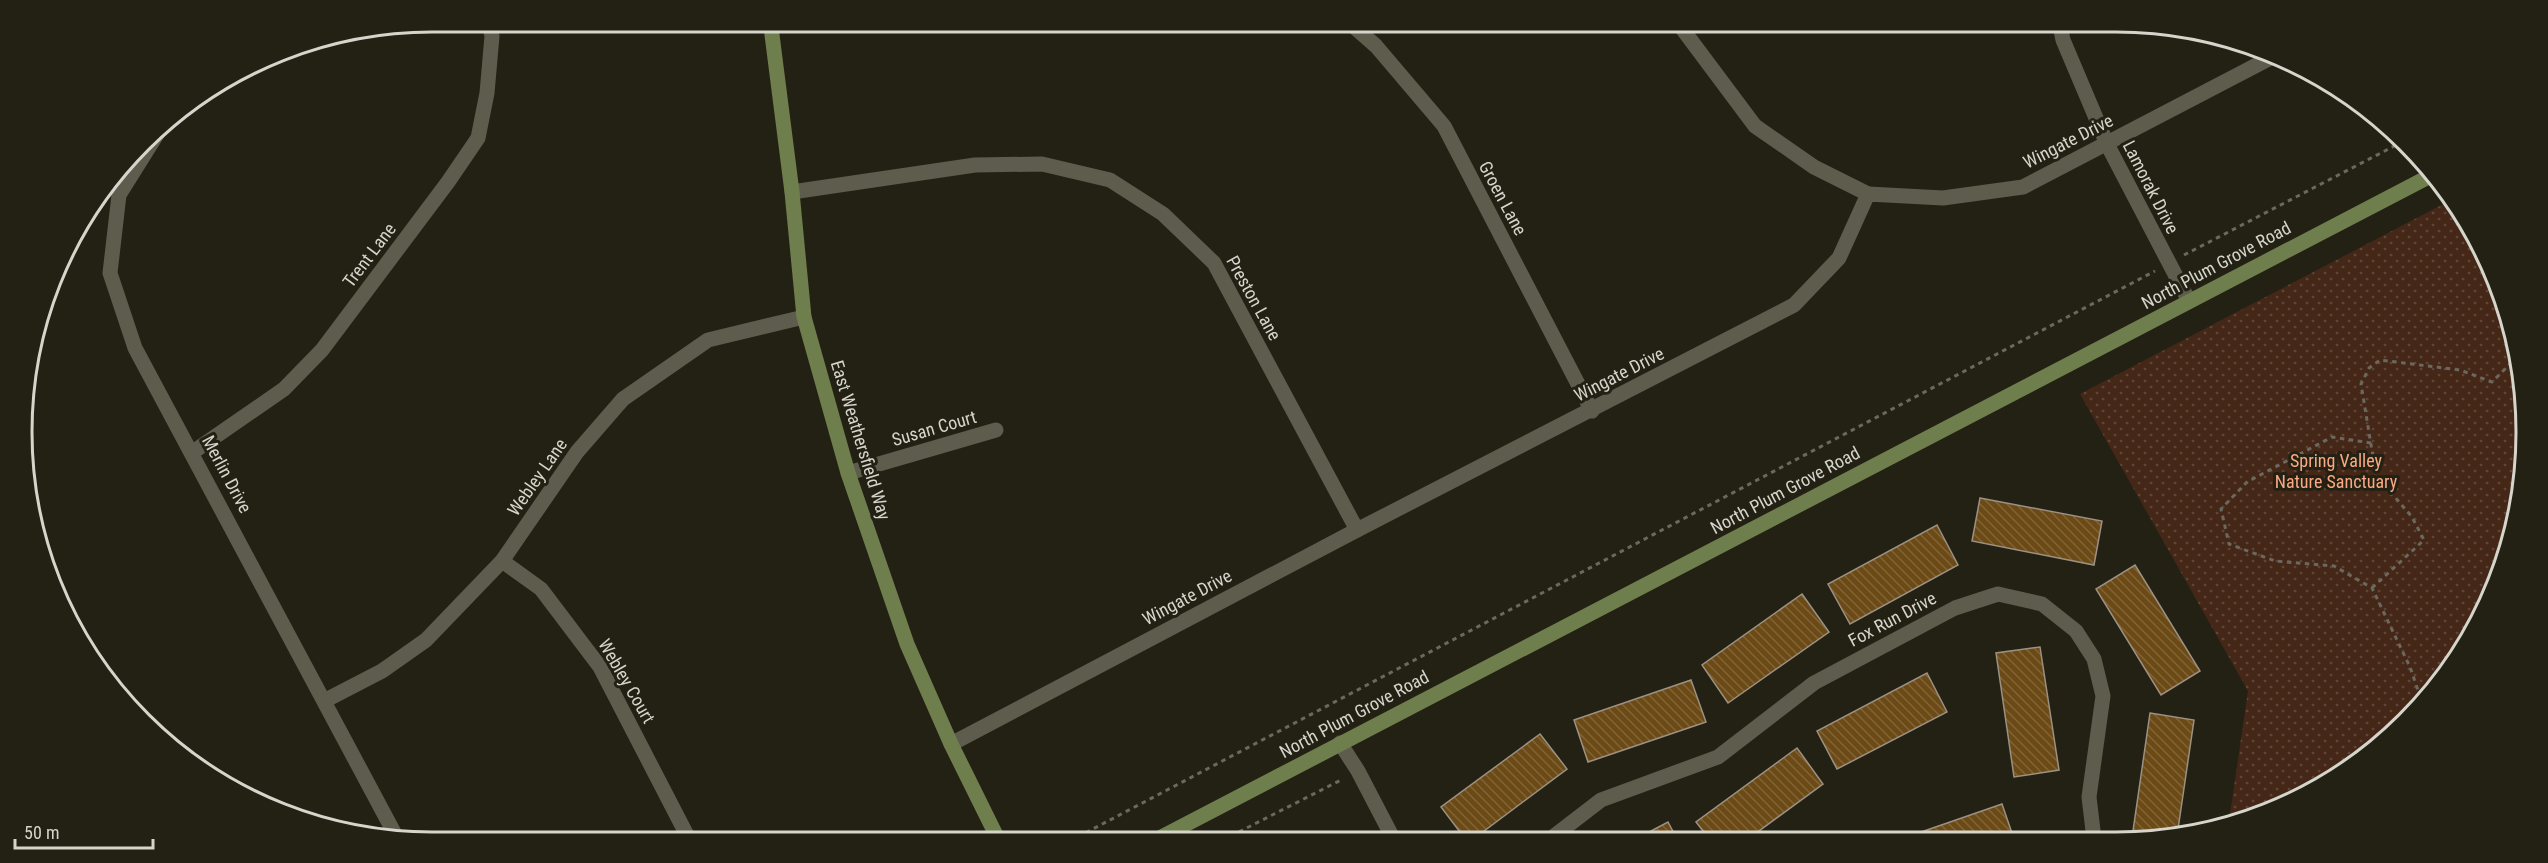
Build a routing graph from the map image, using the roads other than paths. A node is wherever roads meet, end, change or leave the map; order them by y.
1 (491, 32) edge
2 (772, 32) edge
3 (1360, 32) edge
4 (1685, 32) edge
5 (2061, 32) edge
6 (2266, 60) edge
7 (2107, 144) junction
8 (146, 153) edge
9 (2426, 178) edge
10 (792, 192) junction
11 (1868, 194) junction
12 (2189, 301) junction
13 (804, 317) junction
14 (1592, 411) junction
15 (996, 430) dead end
16 (193, 452) junction
17 (848, 472) junction
18 (1357, 530) junction
19 (502, 561) junction
20 (326, 700) junction
21 (1340, 743) junction
22 (951, 744) junction
23 (393, 830) edge
24 (685, 832) edge
25 (995, 832) edge
26 (1169, 832) edge
27 (1390, 832) edge
28 (1560, 832) edge
29 (2093, 832) edge

1 - 16 street, Trent Lane
2 - 10 street, East Weathersfield Way
3 - 14 street, Groen Lane
4 - 11 street
5 - 7 street, Lamorak Drive
6 - 7 street, Wingate Drive
7 - 11 street, Wingate Drive
7 - 12 street, Lamorak Drive
8 - 16 street, Merlin Drive
9 - 12 street, North Plum Grove Road
10 - 13 street, East Weathersfield Way
10 - 18 street, Preston Lane
11 - 14 street, Wingate Drive
12 - 21 street, North Plum Grove Road
13 - 17 street, East Weathersfield Way
13 - 19 street, Webley Lane
14 - 18 street, Wingate Drive
15 - 17 street, Susan Court
16 - 20 street, Merlin Drive
17 - 22 street, East Weathersfield Way
18 - 22 street, Wingate Drive
19 - 20 street, Webley Lane
19 - 24 street, Webley Court
20 - 23 street, Merlin Drive
21 - 26 street, North Plum Grove Road
21 - 27 street
22 - 25 street, East Weathersfield Way
28 - 29 street, Fox Run Drive

